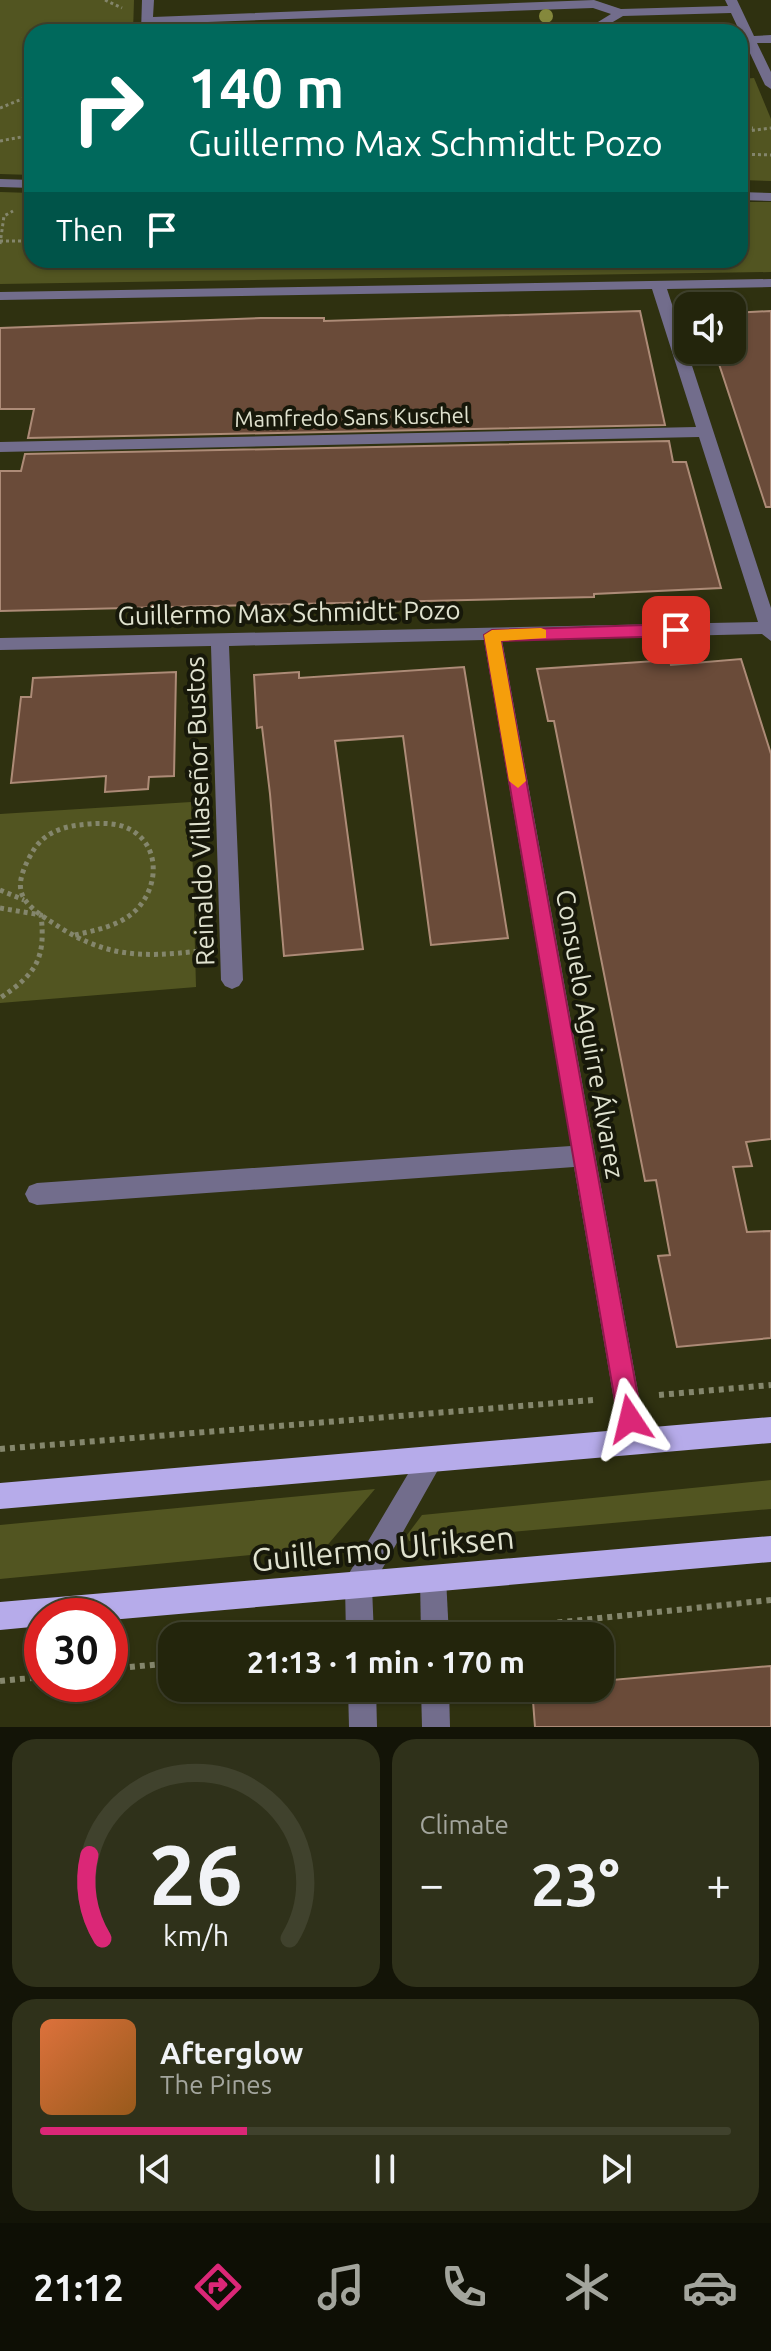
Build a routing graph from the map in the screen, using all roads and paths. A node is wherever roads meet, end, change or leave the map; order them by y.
1 (148, 0) edge
2 (733, 5) edge
3 (620, 13) junction
4 (147, 24) edge
5 (188, 24) edge
6 (603, 24) edge
7 (743, 24) edge
8 (748, 34) edge
9 (771, 39) edge
10 (751, 40) junction
11 (771, 85) edge
12 (24, 98) edge
13 (0, 108) edge
14 (771, 128) edge
15 (748, 129) edge
16 (24, 136) edge
17 (0, 141) edge
18 (748, 154) edge
19 (771, 155) edge
20 (0, 183) edge
21 (24, 184) edge
22 (748, 196) edge
23 (771, 197) edge
24 (16, 209) dead end
25 (24, 241) edge
26 (0, 243) edge
27 (771, 283) edge
28 (658, 285) junction
29 (0, 296) edge
30 (706, 432) junction
31 (0, 447) edge
32 (770, 630) edge
33 (492, 635) junction
34 (220, 641) junction
35 (0, 644) edge
36 (0, 890) edge
37 (24, 900) junction
38 (0, 908) edge
39 (41, 915) junction
40 (75, 935) junction
41 (231, 949) junction
42 (232, 980) dead end
43 (0, 998) edge
44 (583, 1156) junction
45 (37, 1194) dead end
46 (771, 1385) edge
47 (626, 1397) junction
48 (771, 1430) edge
49 (634, 1441) junction
50 (0, 1449) edge
51 (430, 1461) junction
52 (0, 1496) edge
53 (771, 1549) edge
54 (433, 1578) junction
55 (358, 1585) junction
56 (771, 1600) edge
57 (0, 1616) edge
58 (359, 1622) edge
59 (435, 1622) edge
60 (566, 1622) edge
61 (158, 1664) edge
62 (128, 1667) edge
63 (24, 1679) edge
64 (0, 1681) edge
65 (362, 1702) edge
66 (435, 1702) edge
67 (363, 1727) edge
68 (436, 1727) edge

1 - 4 street
2 - 3 street
2 - 7 street
3 - 5 street
3 - 6 street
8 - 10 street
9 - 10 street
10 - 11 street
12 - 13 path
14 - 15 path
16 - 17 path
18 - 19 path
20 - 21 street
22 - 23 street
24 - 26 path
25 - 26 path
27 - 28 street
28 - 29 street
28 - 30 street
30 - 31 street, Mamfredo Sans Kuschel
30 - 32 street
32 - 33 street, Guillermo Max Schmidtt Pozo
33 - 34 street, Guillermo Max Schmidtt Pozo
33 - 44 street, Consuelo Aguirre Álvarez
34 - 35 street, Guillermo Max Schmidtt Pozo
34 - 41 street, Reinaldo Villaseñor Bustos
36 - 37 path
37 - 39 path
37 - 40 path
38 - 39 path
39 - 40 path
39 - 43 path
40 - 41 path
41 - 42 street, Reinaldo Villaseñor Bustos
44 - 45 street
44 - 47 street, Consuelo Aguirre Álvarez
46 - 47 path
47 - 49 street, Consuelo Aguirre Álvarez
47 - 50 path
48 - 49 main road
49 - 51 main road
51 - 52 main road
51 - 55 street
53 - 54 main road, Guillermo Ulriksen
54 - 55 main road, Guillermo Ulriksen
54 - 59 street
55 - 57 main road, Guillermo Ulriksen
55 - 58 street
56 - 60 path
61 - 62 path
63 - 64 path
65 - 67 street
66 - 68 street

